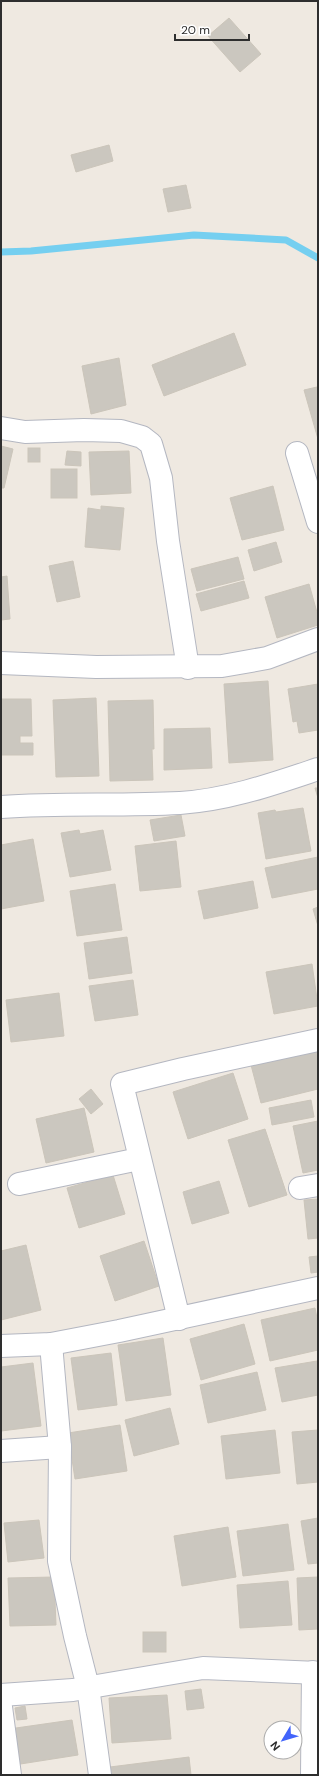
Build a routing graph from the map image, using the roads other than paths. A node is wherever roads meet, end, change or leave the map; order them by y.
1 (1, 428) edge
2 (296, 452) dead end
3 (318, 522) edge
4 (318, 639) edge
5 (1, 663) edge
6 (188, 668) junction
7 (318, 769) edge
8 (1, 807) edge
9 (318, 1040) edge
10 (138, 1158) junction
11 (19, 1184) dead end
12 (318, 1288) edge
13 (179, 1318) junction
14 (51, 1344) junction
15 (1, 1346) edge
16 (60, 1447) junction
17 (1, 1451) edge
18 (316, 1672) edge
19 (88, 1687) junction
20 (1, 1695) edge
21 (1, 1707) edge
22 (10, 1775) edge
23 (100, 1775) edge
24 (312, 1775) edge

1 - 6 street
2 - 3 street
4 - 6 street
5 - 6 street
7 - 8 street
9 - 10 street
10 - 11 street
10 - 13 street
12 - 13 street
13 - 14 street
14 - 15 street
14 - 16 street
16 - 17 street
16 - 19 street
18 - 19 street
18 - 24 street
19 - 20 street
19 - 23 street
21 - 22 street

